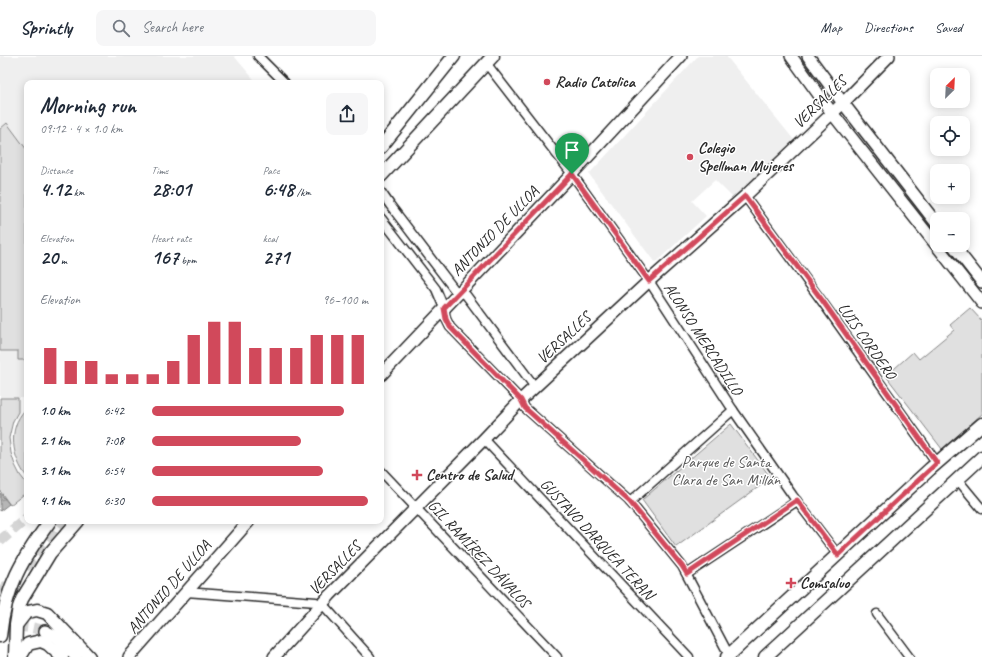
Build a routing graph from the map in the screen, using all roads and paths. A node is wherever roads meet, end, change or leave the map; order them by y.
1 (258, 56) edge
2 (454, 56) edge
3 (681, 56) edge
4 (791, 56) edge
5 (808, 56) edge
6 (889, 56) edge
7 (486, 58) edge
8 (282, 80) edge
9 (843, 103) junction
10 (832, 114) junction
11 (384, 142) edge
12 (384, 173) edge
13 (572, 174) junction
14 (384, 196) edge
15 (745, 196) junction
16 (930, 215) edge
17 (384, 222) edge
18 (958, 252) edge
19 (649, 281) junction
20 (982, 282) edge
21 (460, 291) junction
22 (982, 303) edge
23 (444, 308) junction
24 (384, 372) edge
25 (535, 387) junction
26 (521, 400) junction
27 (733, 410) junction
28 (982, 424) edge
29 (484, 439) junction
30 (982, 457) edge
31 (937, 463) junction
32 (384, 474) edge
33 (958, 480) junction
34 (797, 500) junction
35 (630, 502) junction
36 (416, 508) junction
37 (982, 508) edge
38 (48, 524) edge
39 (75, 524) edge
40 (246, 524) edge
41 (838, 555) junction
42 (687, 574) junction
43 (186, 592) junction
44 (322, 604) junction
45 (877, 614) dead end
46 (16, 625) junction
47 (45, 631) tunnel mouth
48 (0, 636) edge
49 (728, 656) edge
50 (15, 657) edge
51 (20, 657) edge
52 (62, 657) edge
53 (76, 657) edge
54 (89, 657) edge
55 (129, 657) edge
56 (274, 657) edge
57 (370, 657) edge
58 (557, 657) edge
59 (689, 657) edge
60 (765, 657) edge
61 (909, 657) edge

1 - 8 street
2 - 11 main road
3 - 13 street, ANTONIO DE ULLOA
4 - 10 street
5 - 9 street
6 - 9 street, VERSALLES
7 - 12 main road
7 - 13 street, ALONSO MERCADILLO
9 - 10 street, VERSALLES
9 - 16 street
10 - 15 street, VERSALLES
10 - 22 street
13 - 19 street, ALONSO MERCADILLO
13 - 21 street, ANTONIO DE ULLOA
14 - 21 street
15 - 19 street, VERSALLES
15 - 31 street, LUIS CORDERO
17 - 23 street
18 - 20 street
19 - 25 street, VERSALLES
19 - 27 street, ALONSO MERCADILLO
21 - 23 street, ANTONIO DE ULLOA
21 - 25 street
23 - 24 street, ANTONIO DE ULLOA
23 - 26 street
25 - 26 street, VERSALLES
26 - 29 street, VERSALLES
26 - 35 street
27 - 34 street, ALONSO MERCADILLO
27 - 35 street
28 - 31 main road
29 - 36 street, VERSALLES
29 - 59 street, GUSTAVO DARQUEA TERAN
30 - 33 main road
31 - 41 main road
32 - 36 street, GIL RAMÍREZ DÁVALOS
33 - 37 street
33 - 60 main road
34 - 41 street, ALONSO MERCADILLO
34 - 42 street
35 - 42 street
36 - 44 street, VERSALLES
36 - 58 street, GIL RAMÍREZ DÁVALOS
38 - 48 main road
39 - 46 main road
40 - 43 street, ANTONIO DE ULLOA
41 - 49 main road
42 - 49 street
43 - 44 street
43 - 55 street, ANTONIO DE ULLOA
44 - 56 street, VERSALLES
44 - 57 street
45 - 61 street
46 - 50 main road
46 - 54 main road
47 - 53 street
51 - 52 main road

